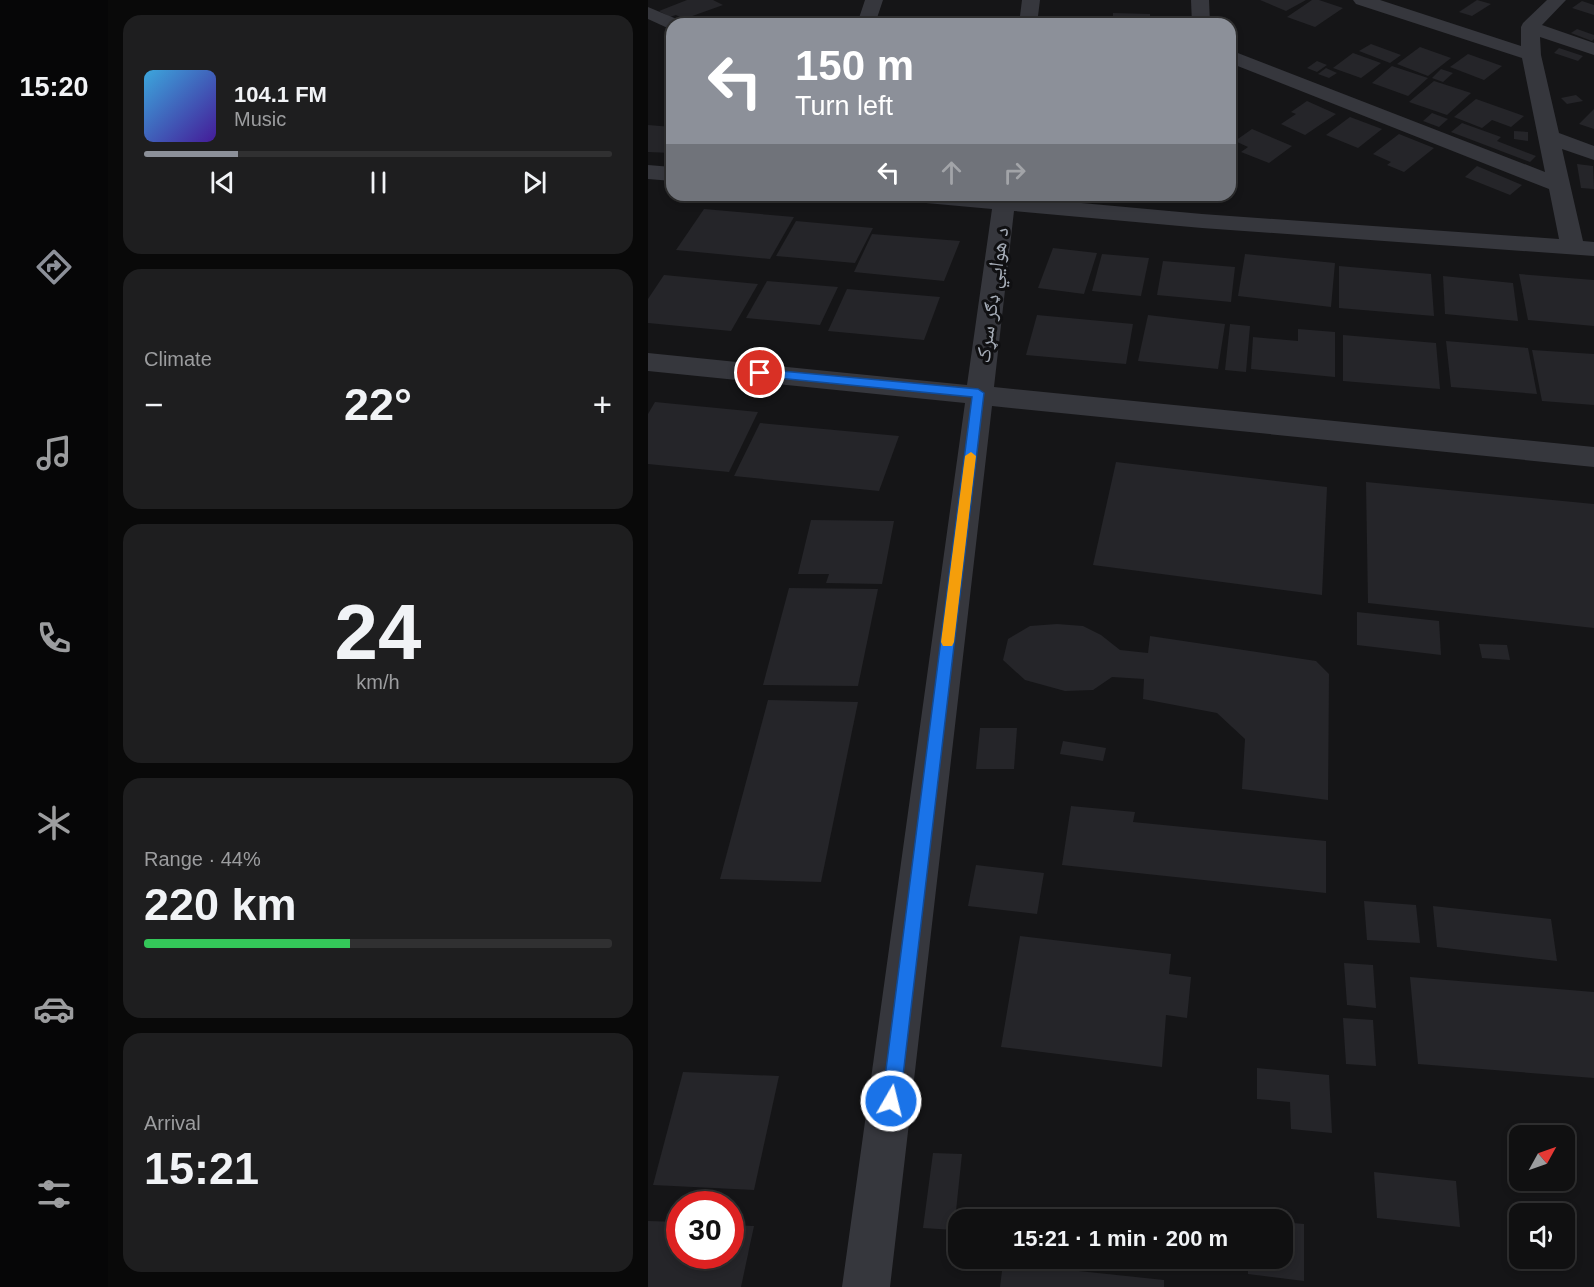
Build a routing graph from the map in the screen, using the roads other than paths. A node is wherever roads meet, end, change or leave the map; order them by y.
1 (874, 0) edge
2 (1031, 0) edge
3 (1200, 0) edge
4 (1362, 0) edge
5 (1557, 0) edge
6 (648, 12) edge
7 (868, 18) edge
8 (1029, 18) edge
9 (1201, 18) edge
10 (666, 21) edge
11 (1530, 27) junction
12 (1594, 49) edge
13 (1531, 55) junction
14 (1236, 59) edge
15 (1550, 137) junction
16 (1594, 154) edge
17 (648, 172) edge
18 (666, 174) edge
19 (1561, 186) junction
20 (1004, 201) edge
21 (1020, 201) edge
22 (1584, 248) edge
23 (648, 362) edge
24 (978, 393) junction
25 (1594, 457) edge
26 (866, 1287) edge

1 - 7 street
2 - 8 street
3 - 9 street
4 - 13 street
5 - 11 street
6 - 10 street
11 - 12 street
11 - 13 street
13 - 15 street
14 - 19 street
15 - 16 street
15 - 19 street
17 - 18 street
19 - 22 street
20 - 24 street, د هوايي ډګر سړک
21 - 22 street
23 - 24 street
24 - 25 street
24 - 26 street, د هوايي ډګر سړک

